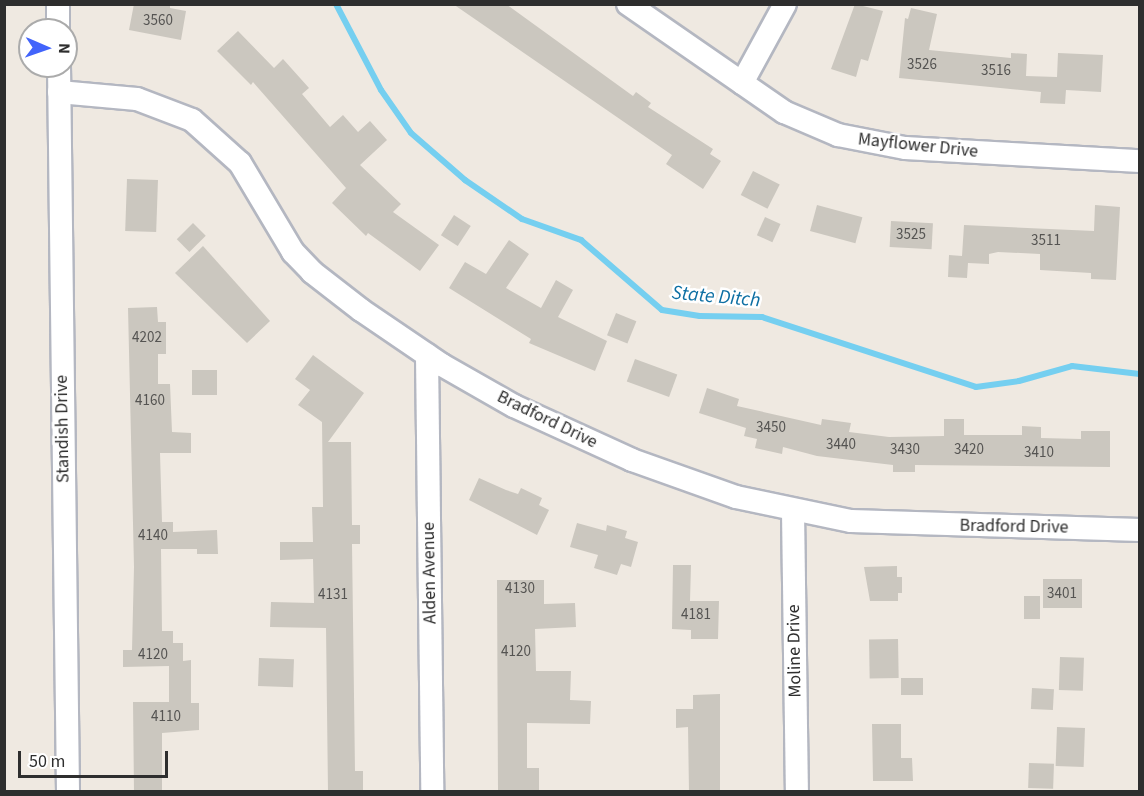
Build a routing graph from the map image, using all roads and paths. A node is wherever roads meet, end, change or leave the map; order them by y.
1 (628, 4) edge
2 (785, 4) edge
3 (59, 78) edge
4 (742, 83) junction
5 (59, 92) junction
6 (1140, 161) edge
7 (427, 355) junction
8 (793, 512) junction
9 (1140, 530) edge
10 (68, 792) edge
11 (432, 792) edge
12 (797, 792) edge

1 - 4 street, Mayflower Drive
2 - 4 street
3 - 5 street, Standish Drive
4 - 6 street, Mayflower Drive
5 - 7 street, Bradford Drive
5 - 10 street, Standish Drive
7 - 8 street, Bradford Drive
7 - 11 street, Alden Avenue
8 - 9 street, Bradford Drive
8 - 12 street, Moline Drive

